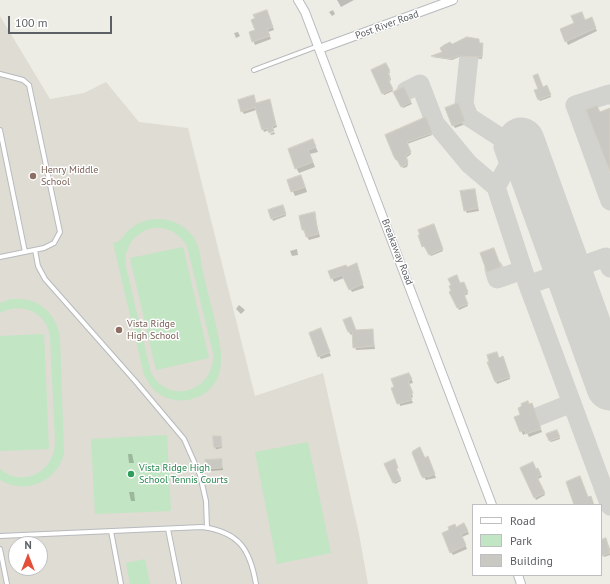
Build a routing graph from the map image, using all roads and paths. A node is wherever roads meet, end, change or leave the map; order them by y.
1 (298, 0) edge
2 (453, 0) edge
3 (319, 47) junction
4 (254, 70) dead end
5 (0, 74) edge
6 (0, 130) edge
7 (35, 250) junction
8 (25, 252) junction
9 (0, 257) edge
10 (492, 504) edge
11 (207, 528) junction
12 (168, 529) junction
13 (111, 531) junction
14 (0, 536) edge
15 (0, 548) edge
16 (7, 584) edge
17 (122, 584) edge
18 (179, 584) edge
19 (256, 584) edge

1 - 3 street, Breakaway Road
2 - 3 street, Post River Road
3 - 4 lane
3 - 10 street, Breakaway Road
5 - 7 lane
6 - 8 lane
7 - 8 lane
7 - 11 lane
8 - 9 lane
11 - 12 lane
11 - 19 lane
12 - 13 lane
12 - 18 lane
13 - 14 lane
13 - 17 lane
15 - 16 lane

